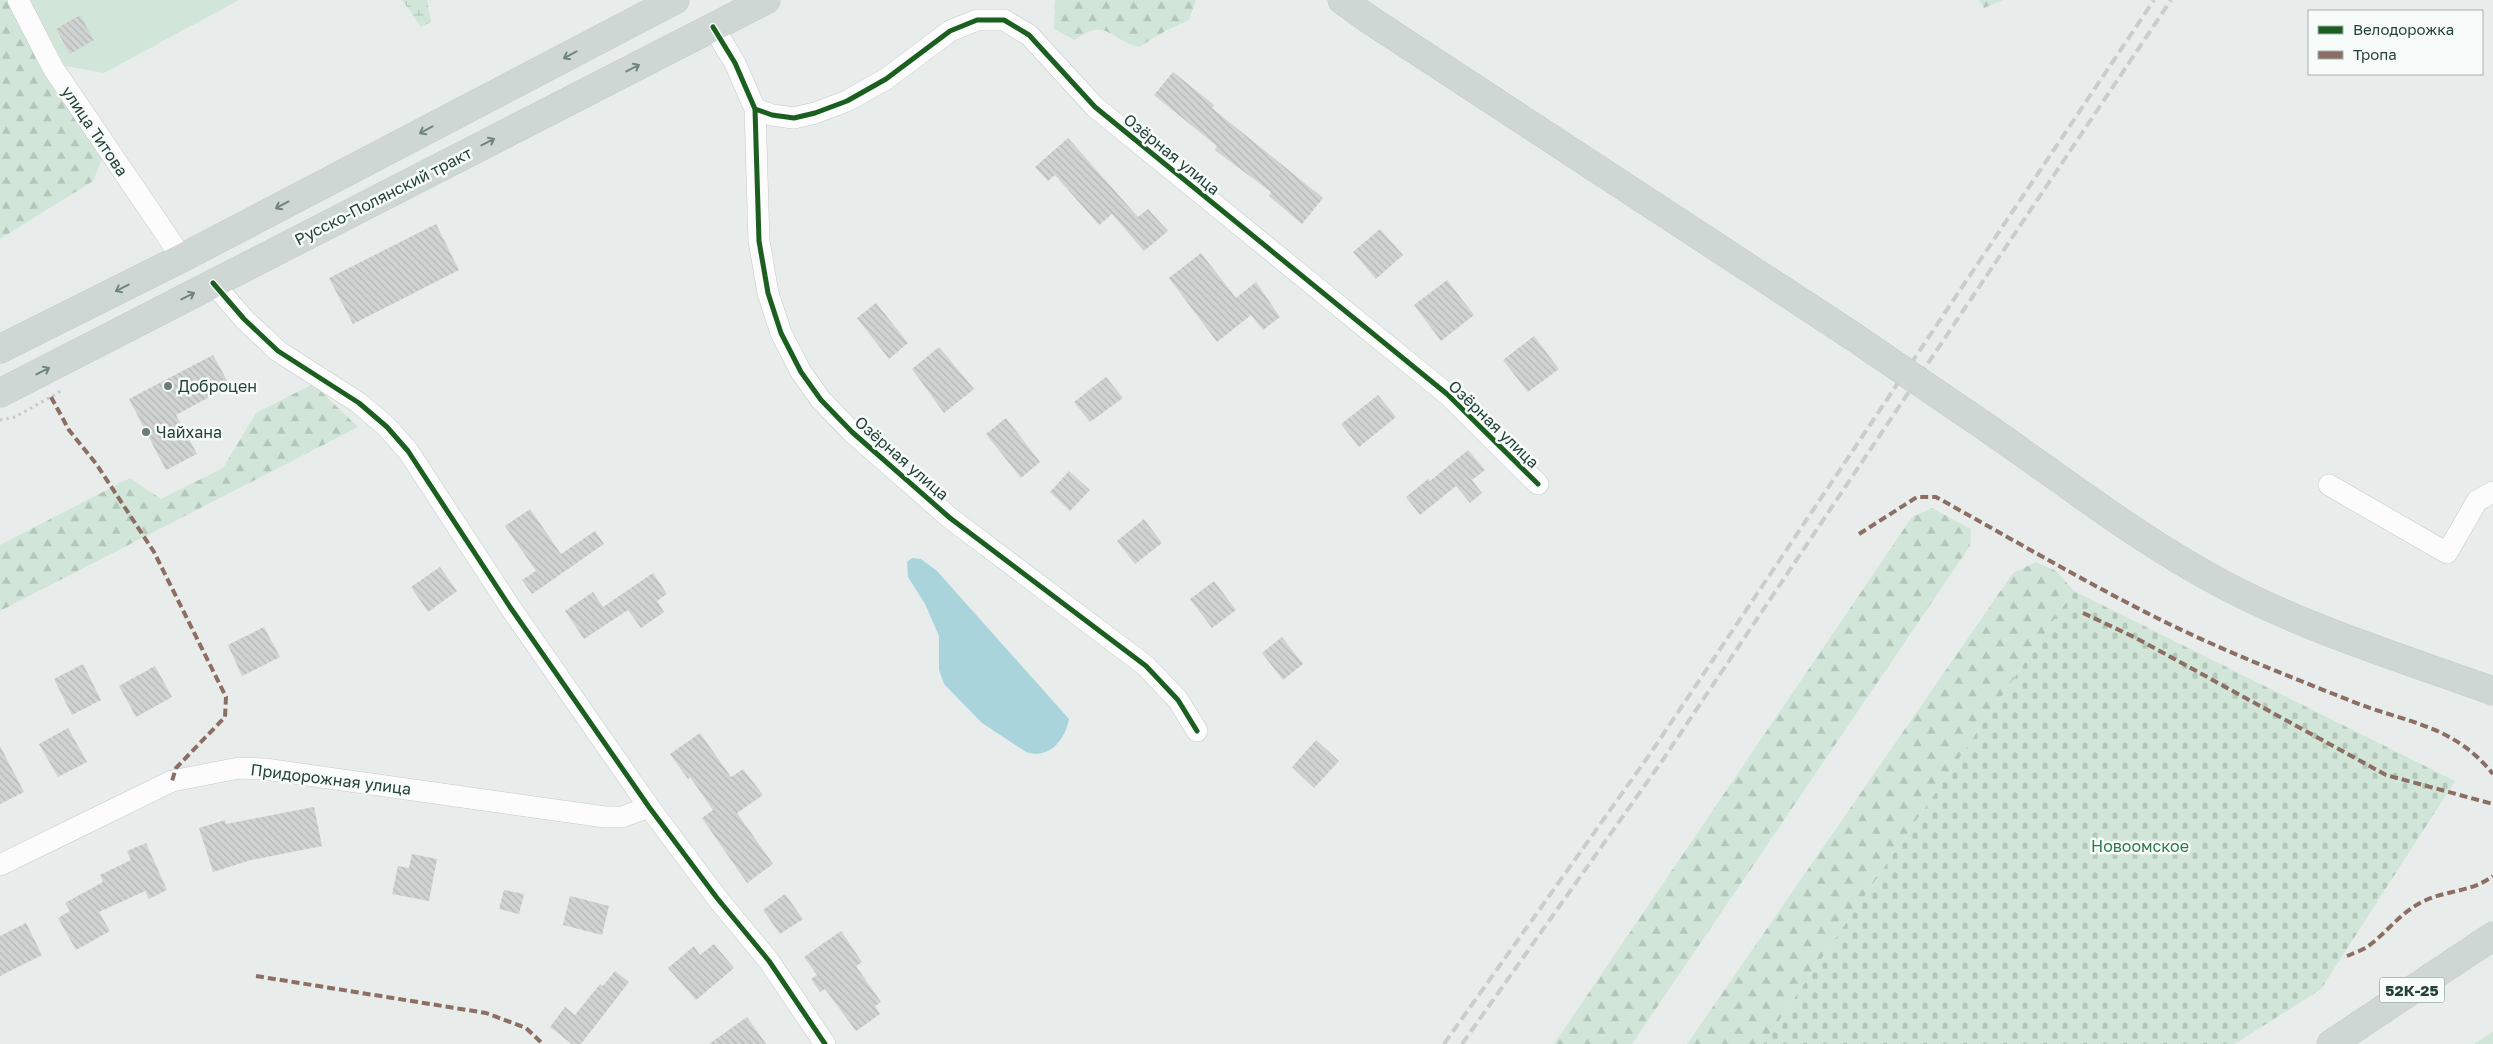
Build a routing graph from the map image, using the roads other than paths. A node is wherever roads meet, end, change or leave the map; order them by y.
1 (18, 0) edge
2 (675, 0) edge
3 (766, 0) edge
4 (1342, 0) edge
5 (713, 27) junction
6 (755, 109) junction
7 (182, 258) junction
8 (213, 283) junction
9 (0, 349) edge
10 (0, 393) edge
11 (1538, 484) dead end
12 (2329, 485) dead end
13 (2493, 492) edge
14 (2493, 691) edge
15 (1197, 731) dead end
16 (649, 807) junction
17 (0, 865) edge
18 (2493, 936) edge
19 (824, 1044) edge
20 (2331, 1044) edge

1 - 7 street, улица Титова
2 -> 7 main road
3 - 5 main road, Русско-Полянский тракт
4 - 14 main road, bridge
5 - 6 street, Озёрная улица
8 -> 5 main road, Русско-Полянский тракт
6 - 11 street, Озёрная улица
6 - 15 street, Озёрная улица
7 -> 9 main road
10 -> 8 main road, Русско-Полянский тракт
8 - 16 street
12 - 13 street
16 - 17 street, Придорожная улица
16 - 19 street
18 - 20 main road, 52К-25

